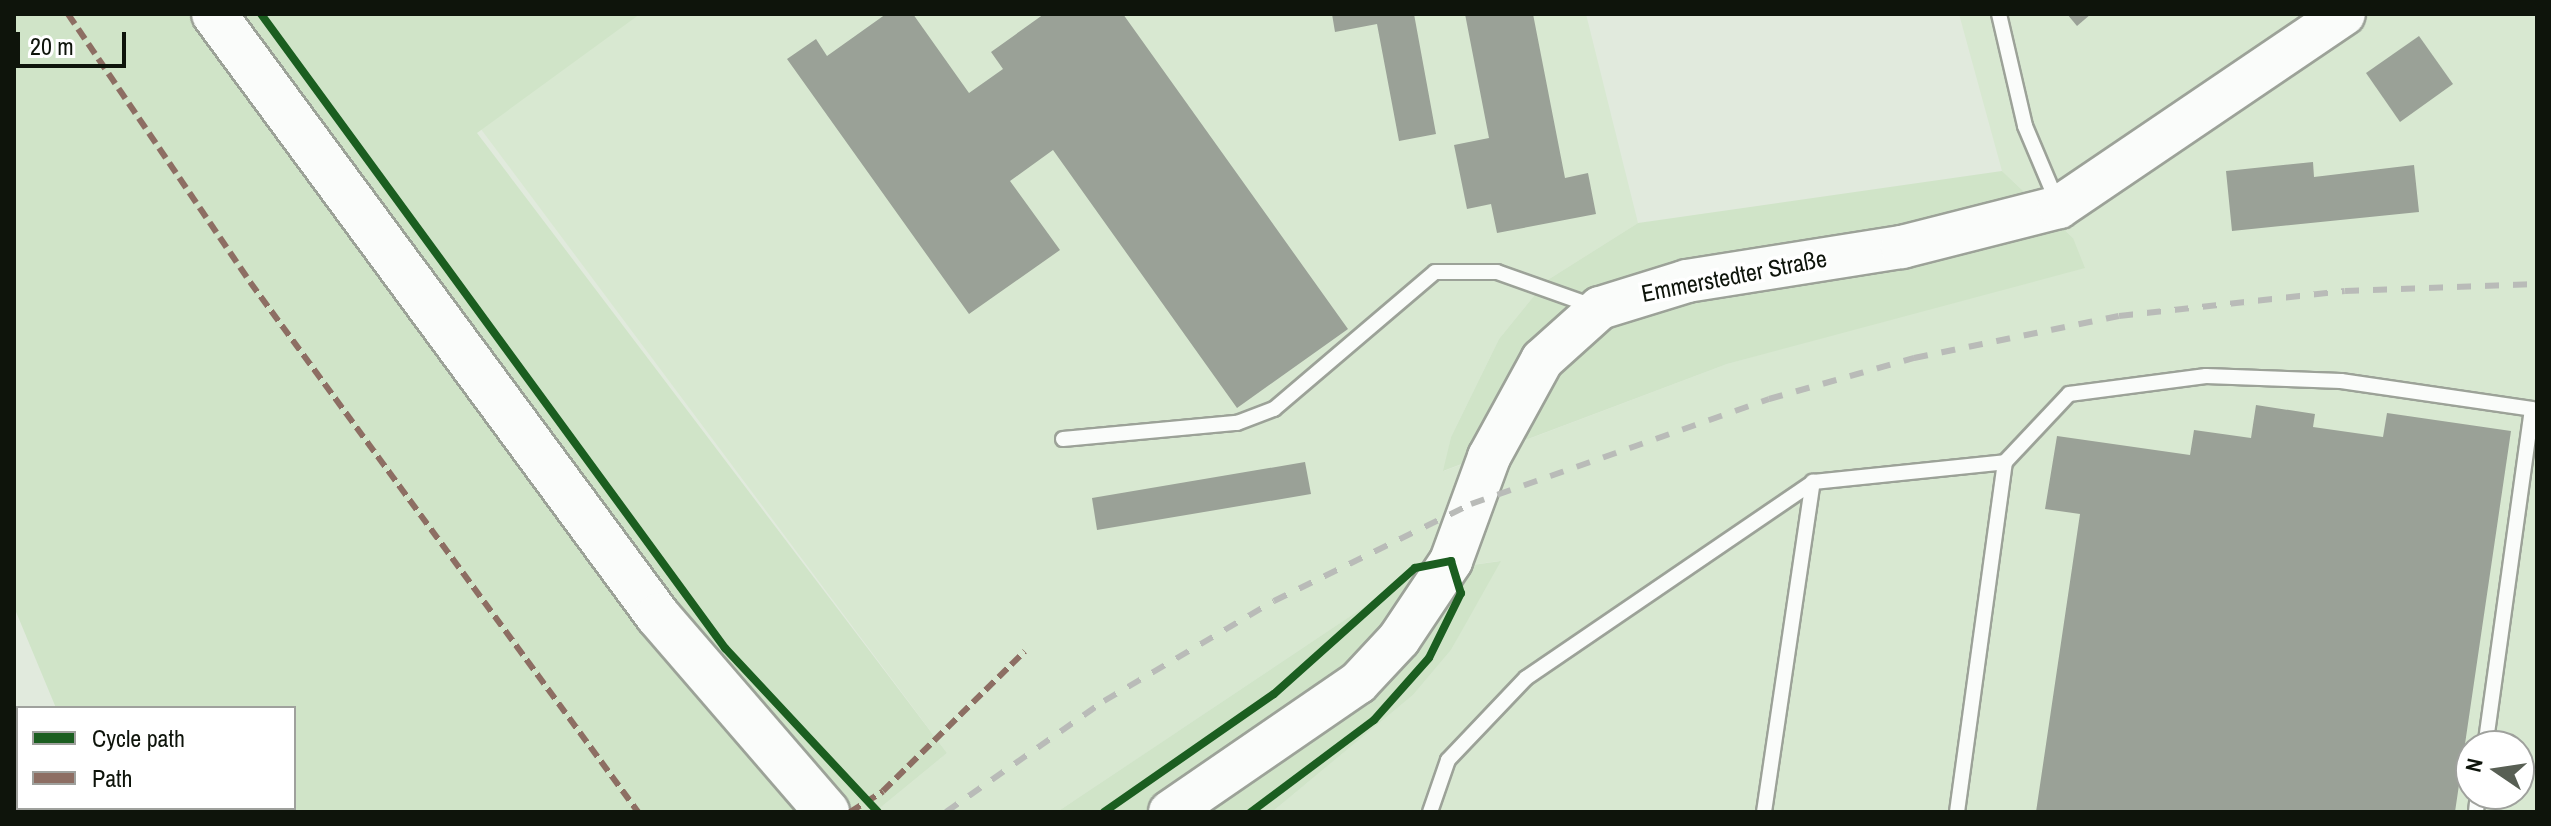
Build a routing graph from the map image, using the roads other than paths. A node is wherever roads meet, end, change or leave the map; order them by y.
1 (214, 14) edge
2 (1999, 14) edge
3 (2344, 14) edge
4 (2059, 207) junction
5 (1600, 308) junction
6 (1063, 439) dead end
7 (2005, 462) junction
8 (1813, 482) junction
9 (2487, 730) edge
10 (821, 807) edge
11 (1170, 812) edge
12 (1430, 812) edge
13 (1764, 812) edge
14 (1957, 812) edge

1 - 10 main road
2 - 4 lane
3 - 4 main road, Emmerstedter Straße
4 - 5 main road, Emmerstedter Straße
5 - 6 lane
5 - 11 main road, Emmerstedter Straße
7 - 8 lane
7 - 9 lane
7 - 14 lane
8 - 12 lane
8 - 13 lane

